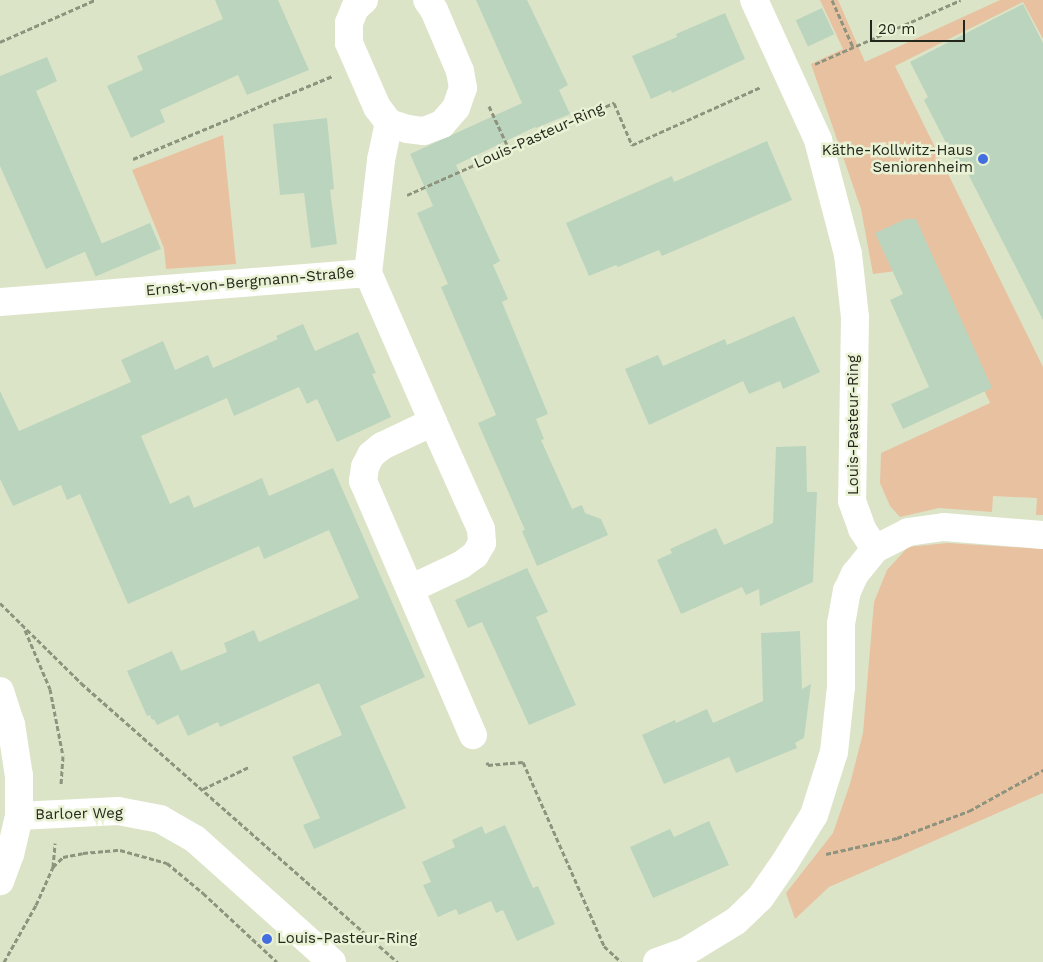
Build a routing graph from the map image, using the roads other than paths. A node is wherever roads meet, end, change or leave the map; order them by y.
1 (364, 0) edge
2 (427, 0) edge
3 (754, 0) edge
4 (389, 123) junction
5 (368, 273) junction
6 (1, 298) edge
7 (433, 422) junction
8 (1043, 535) edge
9 (875, 549) junction
10 (410, 589) junction
11 (0, 691) edge
12 (473, 735) road end
13 (19, 816) junction
14 (0, 880) edge
15 (332, 962) edge
16 (657, 962) edge

1 - 4 street
2 - 4 street
3 - 9 street, Louis-Pasteur-Ring
4 - 5 street
5 - 6 street, Ernst-von-Bergmann-Straße
5 - 7 street, Ernst-von-Bergmann-Straße
7 - 10 street
7 - 10 street, Ernst-von-Bergmann-Straße
8 - 9 street
9 - 16 street
10 - 12 street
11 - 13 street, Barloer Weg
13 - 14 street
13 - 15 street, Barloer Weg

